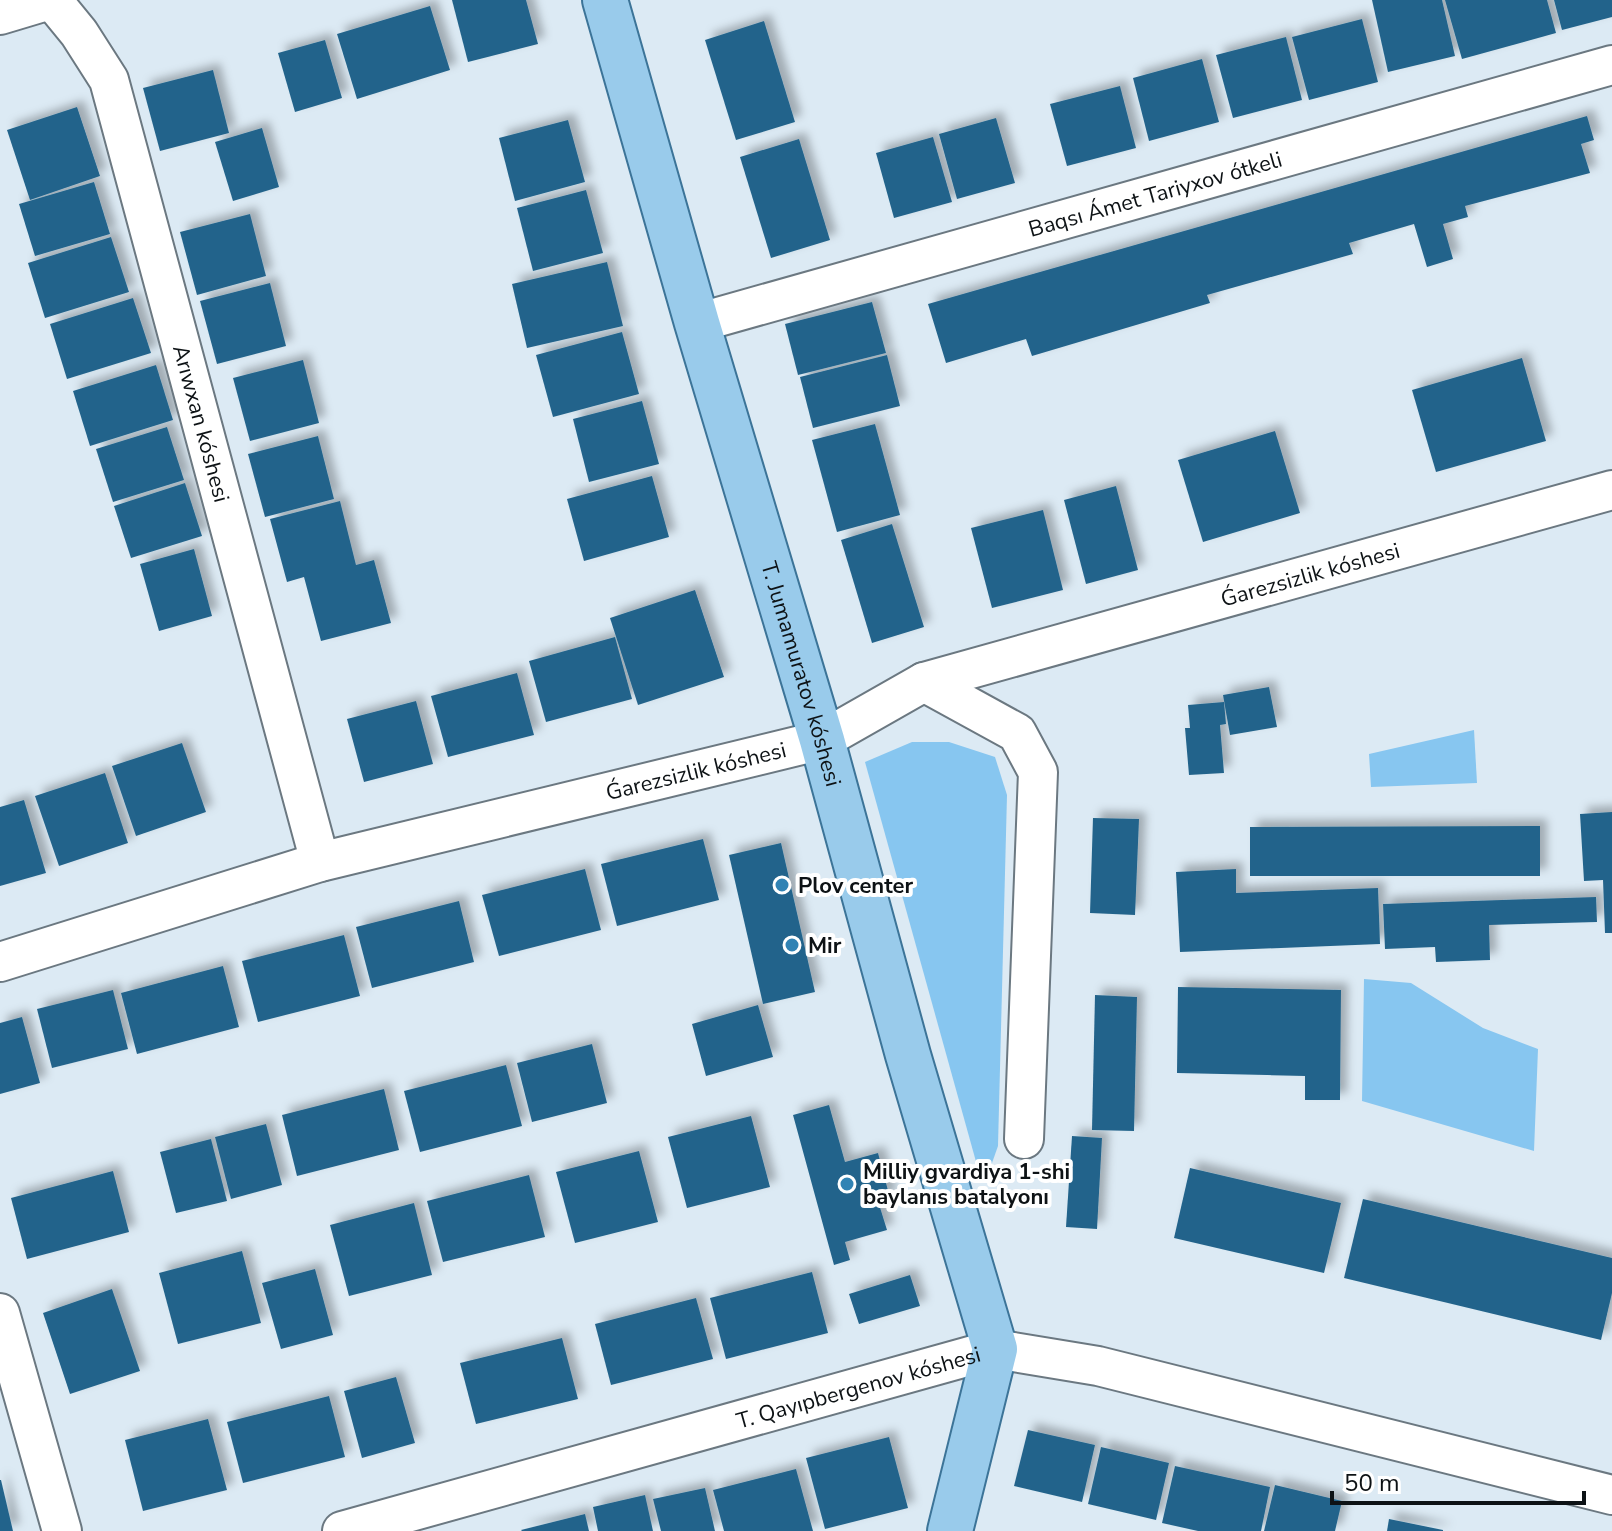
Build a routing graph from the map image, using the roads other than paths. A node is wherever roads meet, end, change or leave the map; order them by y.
1 (51, 0) edge
2 (605, 0) edge
3 (0, 15) edge
4 (1612, 65) edge
5 (697, 323) junction
6 (1612, 490) edge
7 (924, 682) junction
8 (822, 740) junction
9 (320, 862) junction
10 (0, 962) edge
11 (1024, 1139) dead end
12 (0, 1313) edge
13 (995, 1349) junction
14 (1612, 1495) edge
15 (62, 1531) edge
16 (342, 1531) edge
17 (950, 1531) edge

1 - 3 street
1 - 9 street, Arıwxan kóshesi
2 - 5 main road, T. Jumamuratov kóshesi
4 - 5 street, Baqsı Ámet Tariyxov ótkeli
5 - 8 main road, T. Jumamuratov kóshesi
6 - 7 street, Ǵarezsizlik kóshesi
7 - 8 street, Ǵarezsizlik kóshesi
7 - 11 street
8 - 9 street, Ǵarezsizlik kóshesi
8 - 13 main road, T. Jumamuratov kóshesi
9 - 10 street, Ǵarezsizlik kóshesi
12 - 15 street
13 - 14 street, T. Qayıpbergenov kóshesi
13 - 16 street, T. Qayıpbergenov kóshesi
13 - 17 main road

